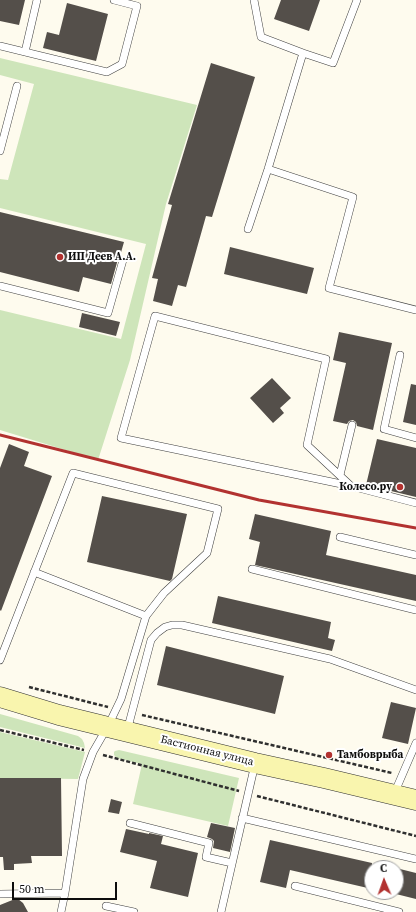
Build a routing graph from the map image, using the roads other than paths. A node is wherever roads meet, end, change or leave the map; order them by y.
1 (38, 0) edge
2 (114, 0) edge
3 (254, 0) edge
4 (357, 0) edge
5 (0, 46) edge
6 (24, 52) junction
7 (303, 53) junction
8 (17, 86) dead end
9 (0, 152) edge
10 (268, 169) junction
11 (248, 229) dead end
12 (123, 260) dead end
13 (0, 286) edge
14 (416, 310) edge
15 (400, 355) dead end
16 (352, 425) dead end
17 (416, 438) edge
18 (340, 476) junction
19 (351, 486) junction
20 (416, 503) edge
21 (340, 537) dead end
22 (416, 555) edge
23 (252, 569) dead end
24 (34, 572) junction
25 (416, 610) edge
26 (146, 616) junction
27 (0, 660) edge
28 (416, 690) edge
29 (0, 697) edge
30 (112, 718) junction
31 (129, 722) junction
32 (416, 743) edge
33 (255, 763) junction
34 (394, 794) junction
35 (416, 800) edge
36 (242, 818) junction
37 (130, 824) dead end
38 (416, 859) edge
39 (232, 863) junction
40 (295, 886) dead end
41 (65, 893) junction
42 (0, 894) edge
43 (106, 906) dead end
44 (394, 911) edge
45 (61, 912) edge
46 (134, 912) edge
47 (221, 912) edge

1 - 6 lane
2 - 6 lane
3 - 7 lane
4 - 7 lane
5 - 6 lane
7 - 10 lane
8 - 9 lane
10 - 11 lane
10 - 14 lane
12 - 13 lane
15 - 17 lane
16 - 18 lane
18 - 19 lane
18 - 19 lane
19 - 20 lane
21 - 22 lane
23 - 25 lane
24 - 26 lane
24 - 26 lane
24 - 27 lane
26 - 30 lane
28 - 31 lane
29 - 30 main road, Бастионная улица
30 - 31 main road, Бастионная улица
30 - 41 lane
31 - 33 main road, Бастионная улица
32 - 34 lane
33 - 34 main road, Бастионная улица
33 - 36 lane
34 - 35 main road, Бастионная улица
36 - 38 lane
36 - 39 lane
37 - 39 lane
39 - 47 lane
40 - 44 lane
41 - 42 lane
41 - 45 lane
43 - 46 lane

